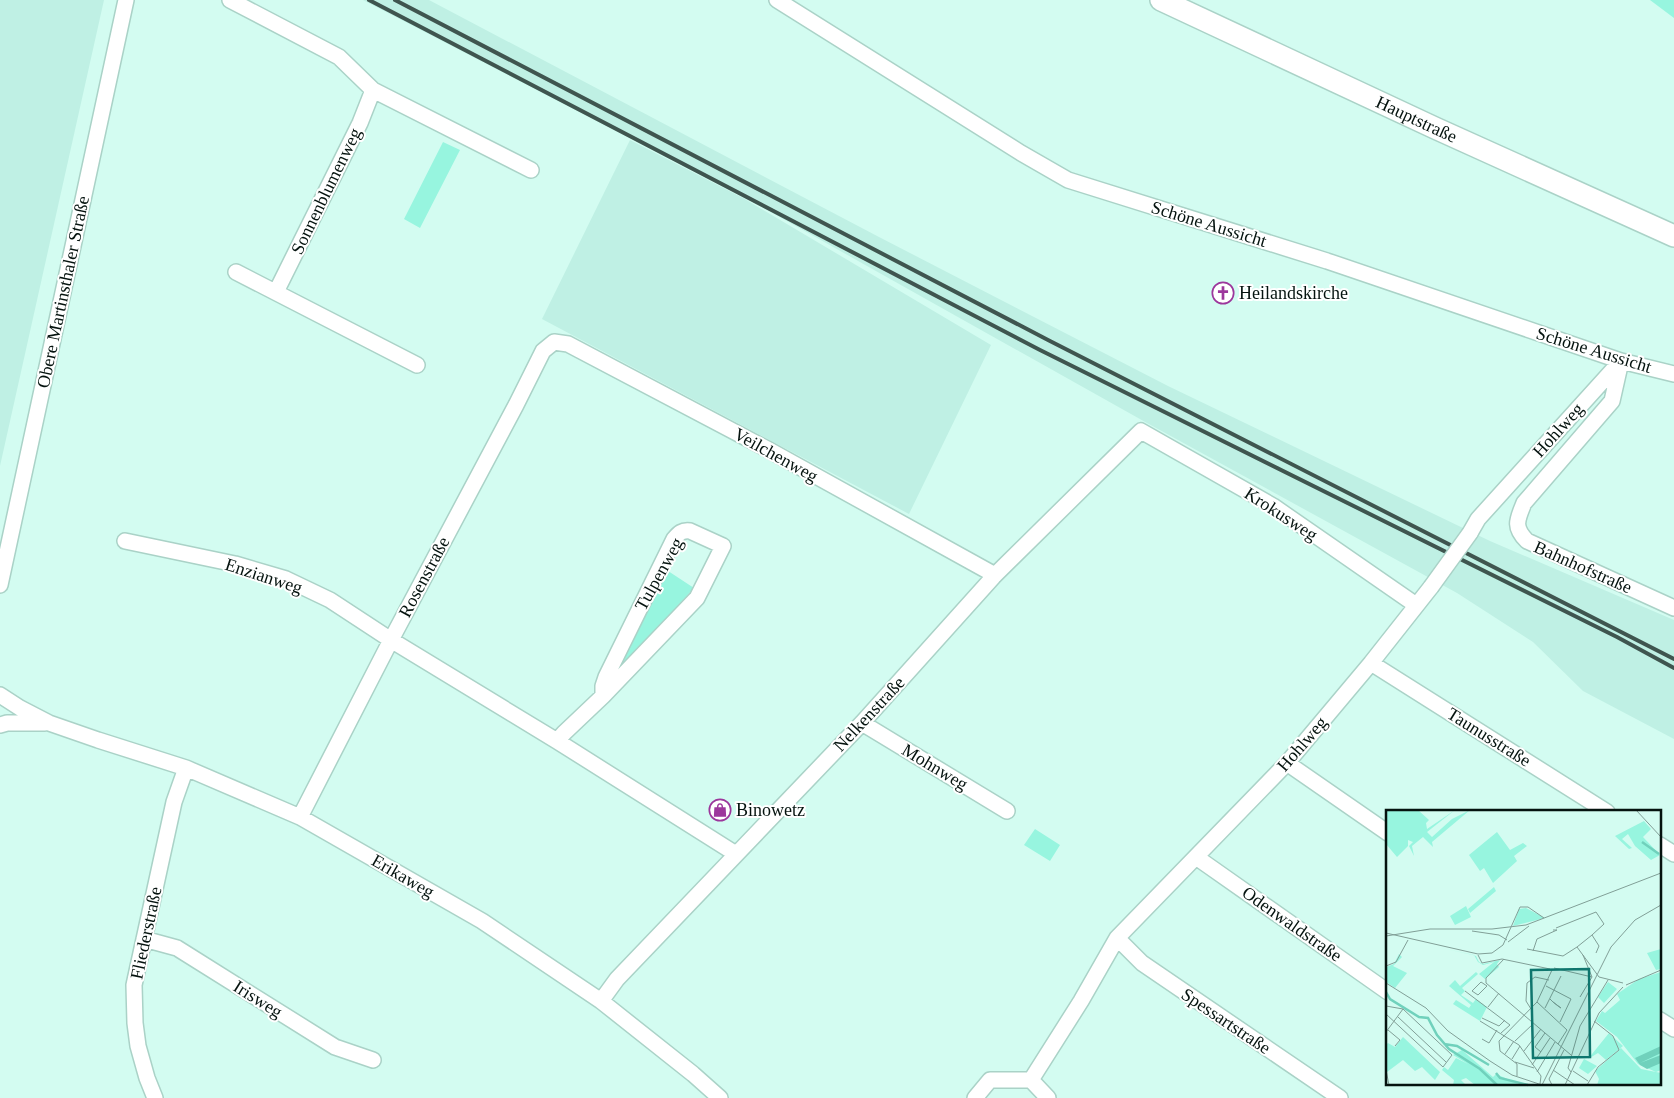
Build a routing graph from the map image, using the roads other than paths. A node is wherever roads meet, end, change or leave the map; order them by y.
1 (126, 0) edge
2 (230, 0) edge
3 (777, 0) edge
4 (1161, 0) edge
5 (374, 90) junction
6 (531, 170) dead end
7 (1674, 236) edge
8 (236, 272) dead end
9 (276, 292) junction
10 (554, 342) joint
11 (1620, 360) junction
12 (417, 364) dead end
13 (1674, 374) edge
14 (1141, 431) joint
15 (125, 541) dead end
16 (995, 575) junction
17 (0, 585) edge
18 (1416, 606) junction
19 (1674, 608) edge
20 (391, 640) junction
21 (1371, 663) junction
22 (0, 695) edge
23 (603, 696) junction
24 (50, 723) junction
25 (862, 723) junction
26 (0, 725) edge
27 (557, 742) junction
28 (1287, 763) junction
29 (186, 768) junction
30 (1604, 810) edge
31 (1007, 811) dead end
32 (300, 818) junction
33 (1386, 832) edge
34 (1662, 846) edge
35 (736, 854) junction
36 (1674, 854) edge
37 (1196, 857) junction
38 (1117, 938) junction
39 (144, 939) junction
40 (1386, 991) edge
41 (601, 1001) junction
42 (1662, 1021) edge
43 (1674, 1029) edge
44 (373, 1060) dead end
45 (1031, 1080) junction
46 (155, 1098) edge
47 (720, 1098) edge
48 (975, 1098) edge
49 (1048, 1098) edge
50 (1340, 1098) edge

1 - 17 street, Obere Martinsthaler Straße
2 - 5 street
3 - 11 street, Schöne Aussicht
4 - 7 street, Hauptstraße
5 - 6 street
5 - 9 street, Sonnenblumenweg
8 - 9 street
9 - 12 street
10 - 16 street, Veilchenweg
10 - 20 street, Rosenstraße
11 - 13 street, Schöne Aussicht
11 - 18 street, Hohlweg, bridge
11 - 19 street, Bahnhofstraße
14 - 16 street, Nelkenstraße
14 - 18 street, Krokusweg
15 - 20 street, Enzianweg
16 - 25 street, Nelkenstraße
18 - 21 street, Hohlweg
20 - 27 street
20 - 32 street, Rosenstraße
21 - 28 street, Hohlweg
21 - 30 street, Taunusstraße
22 - 24 street, Erikaweg
23 - 23 street, Tulpenweg
23 - 27 street, Tulpenweg
24 - 26 street, Erikaweg
24 - 29 street, Erikaweg
25 - 31 street, Mohnweg
25 - 35 street, Nelkenstraße
27 - 35 street
28 - 33 street
28 - 37 street, Hohlweg
29 - 32 street, Erikaweg
29 - 39 street, Fliederstraße
32 - 41 street, Erikaweg
34 - 36 street
35 - 41 street, Nelkenstraße
37 - 38 street, Hohlweg
37 - 40 street, Odenwaldstraße
38 - 45 street, Hohlweg
38 - 50 street, Spessartstraße
39 - 44 street, Irisweg
39 - 46 street, Fliederstraße
41 - 47 street, Erikaweg
42 - 43 street
45 - 48 street
45 - 49 street

